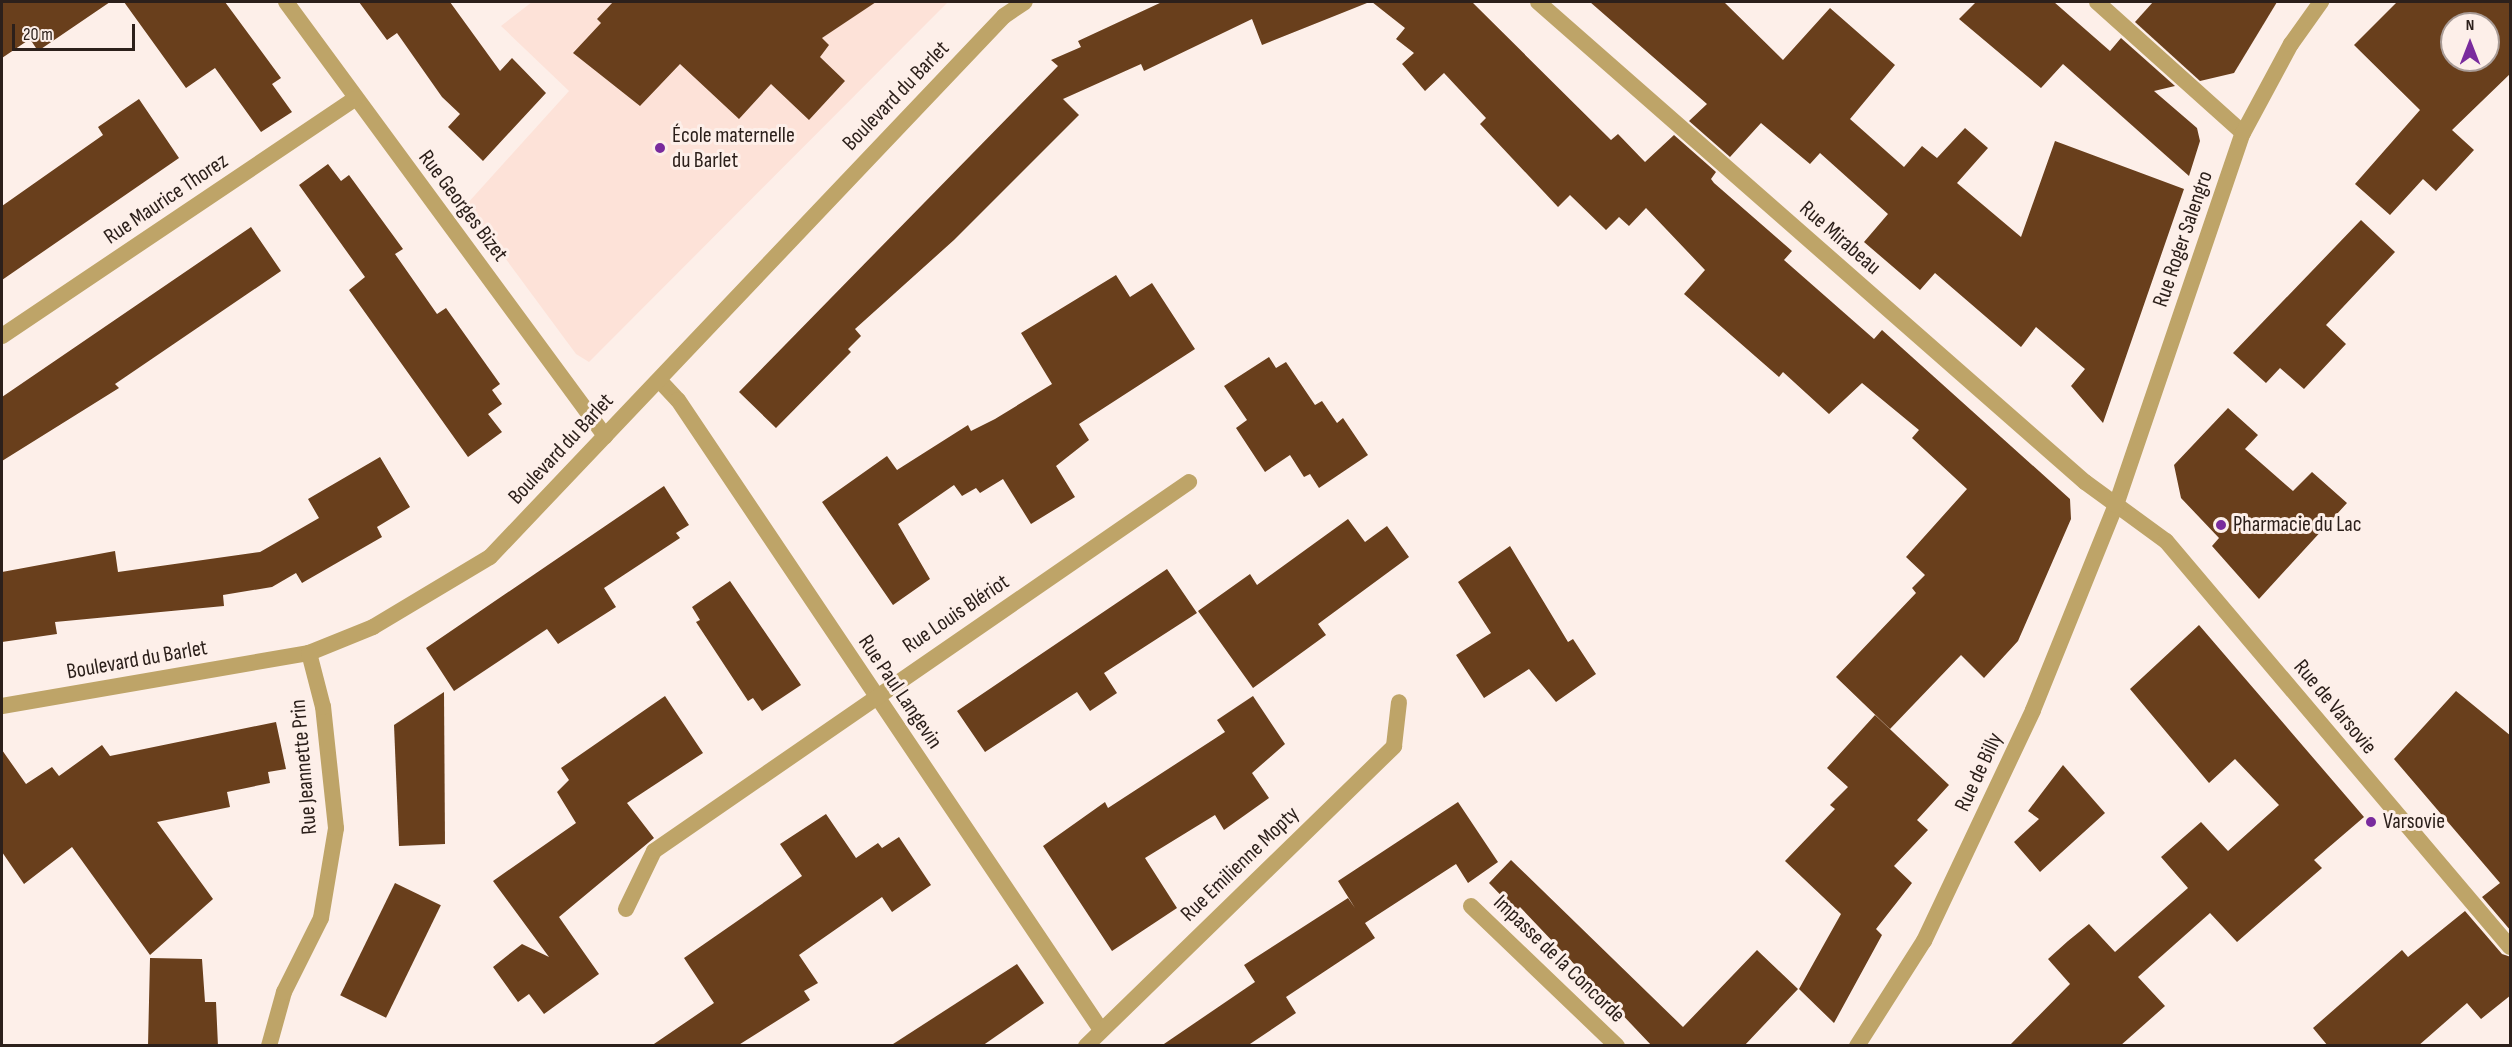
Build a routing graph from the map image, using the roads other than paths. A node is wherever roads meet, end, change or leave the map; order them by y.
1 (286, 2) edge
2 (1025, 2) edge
3 (1538, 2) edge
4 (2097, 2) edge
5 (2321, 2) edge
6 (1007, 9) edge
7 (355, 99) junction
8 (2243, 133) junction
9 (2, 336) edge
10 (660, 381) junction
11 (605, 436) junction
12 (1188, 482) dead end
13 (2116, 505) junction
14 (309, 653) junction
15 (876, 696) junction
16 (1399, 702) dead end
17 (2, 706) edge
18 (1471, 906) dead end
19 (626, 909) dead end
20 (2511, 947) edge
21 (1101, 1030) junction
22 (269, 1046) edge
23 (1086, 1046) edge
24 (1617, 1046) edge
25 (1857, 1046) edge

1 - 7 street, Rue Georges Bizet
2 - 6 street, Boulevard du Barlet
3 - 13 street, Rue Mirabeau
4 - 8 street
5 - 8 street, Rue Roger Salengro
6 - 10 street, Boulevard du Barlet
7 - 9 street, Rue Maurice Thorez
7 - 11 street, Rue Georges Bizet
8 - 13 street, Rue Roger Salengro
10 - 11 street, Boulevard du Barlet
10 - 15 street, Rue Paul Langevin
11 - 14 street, Boulevard du Barlet
12 - 15 street, Rue Louis Blériot
13 - 20 street, Rue de Varsovie
13 - 25 street, Rue de Billy
14 - 17 street, Boulevard du Barlet
14 - 22 street, Rue Jeannette Prin
15 - 19 street, Rue Louis Blériot
15 - 21 street, Rue Paul Langevin
16 - 21 street, Rue Emilienne Mopty
18 - 24 street, Impasse de la Concorde
21 - 23 street, Rue Emilienne Mopty

